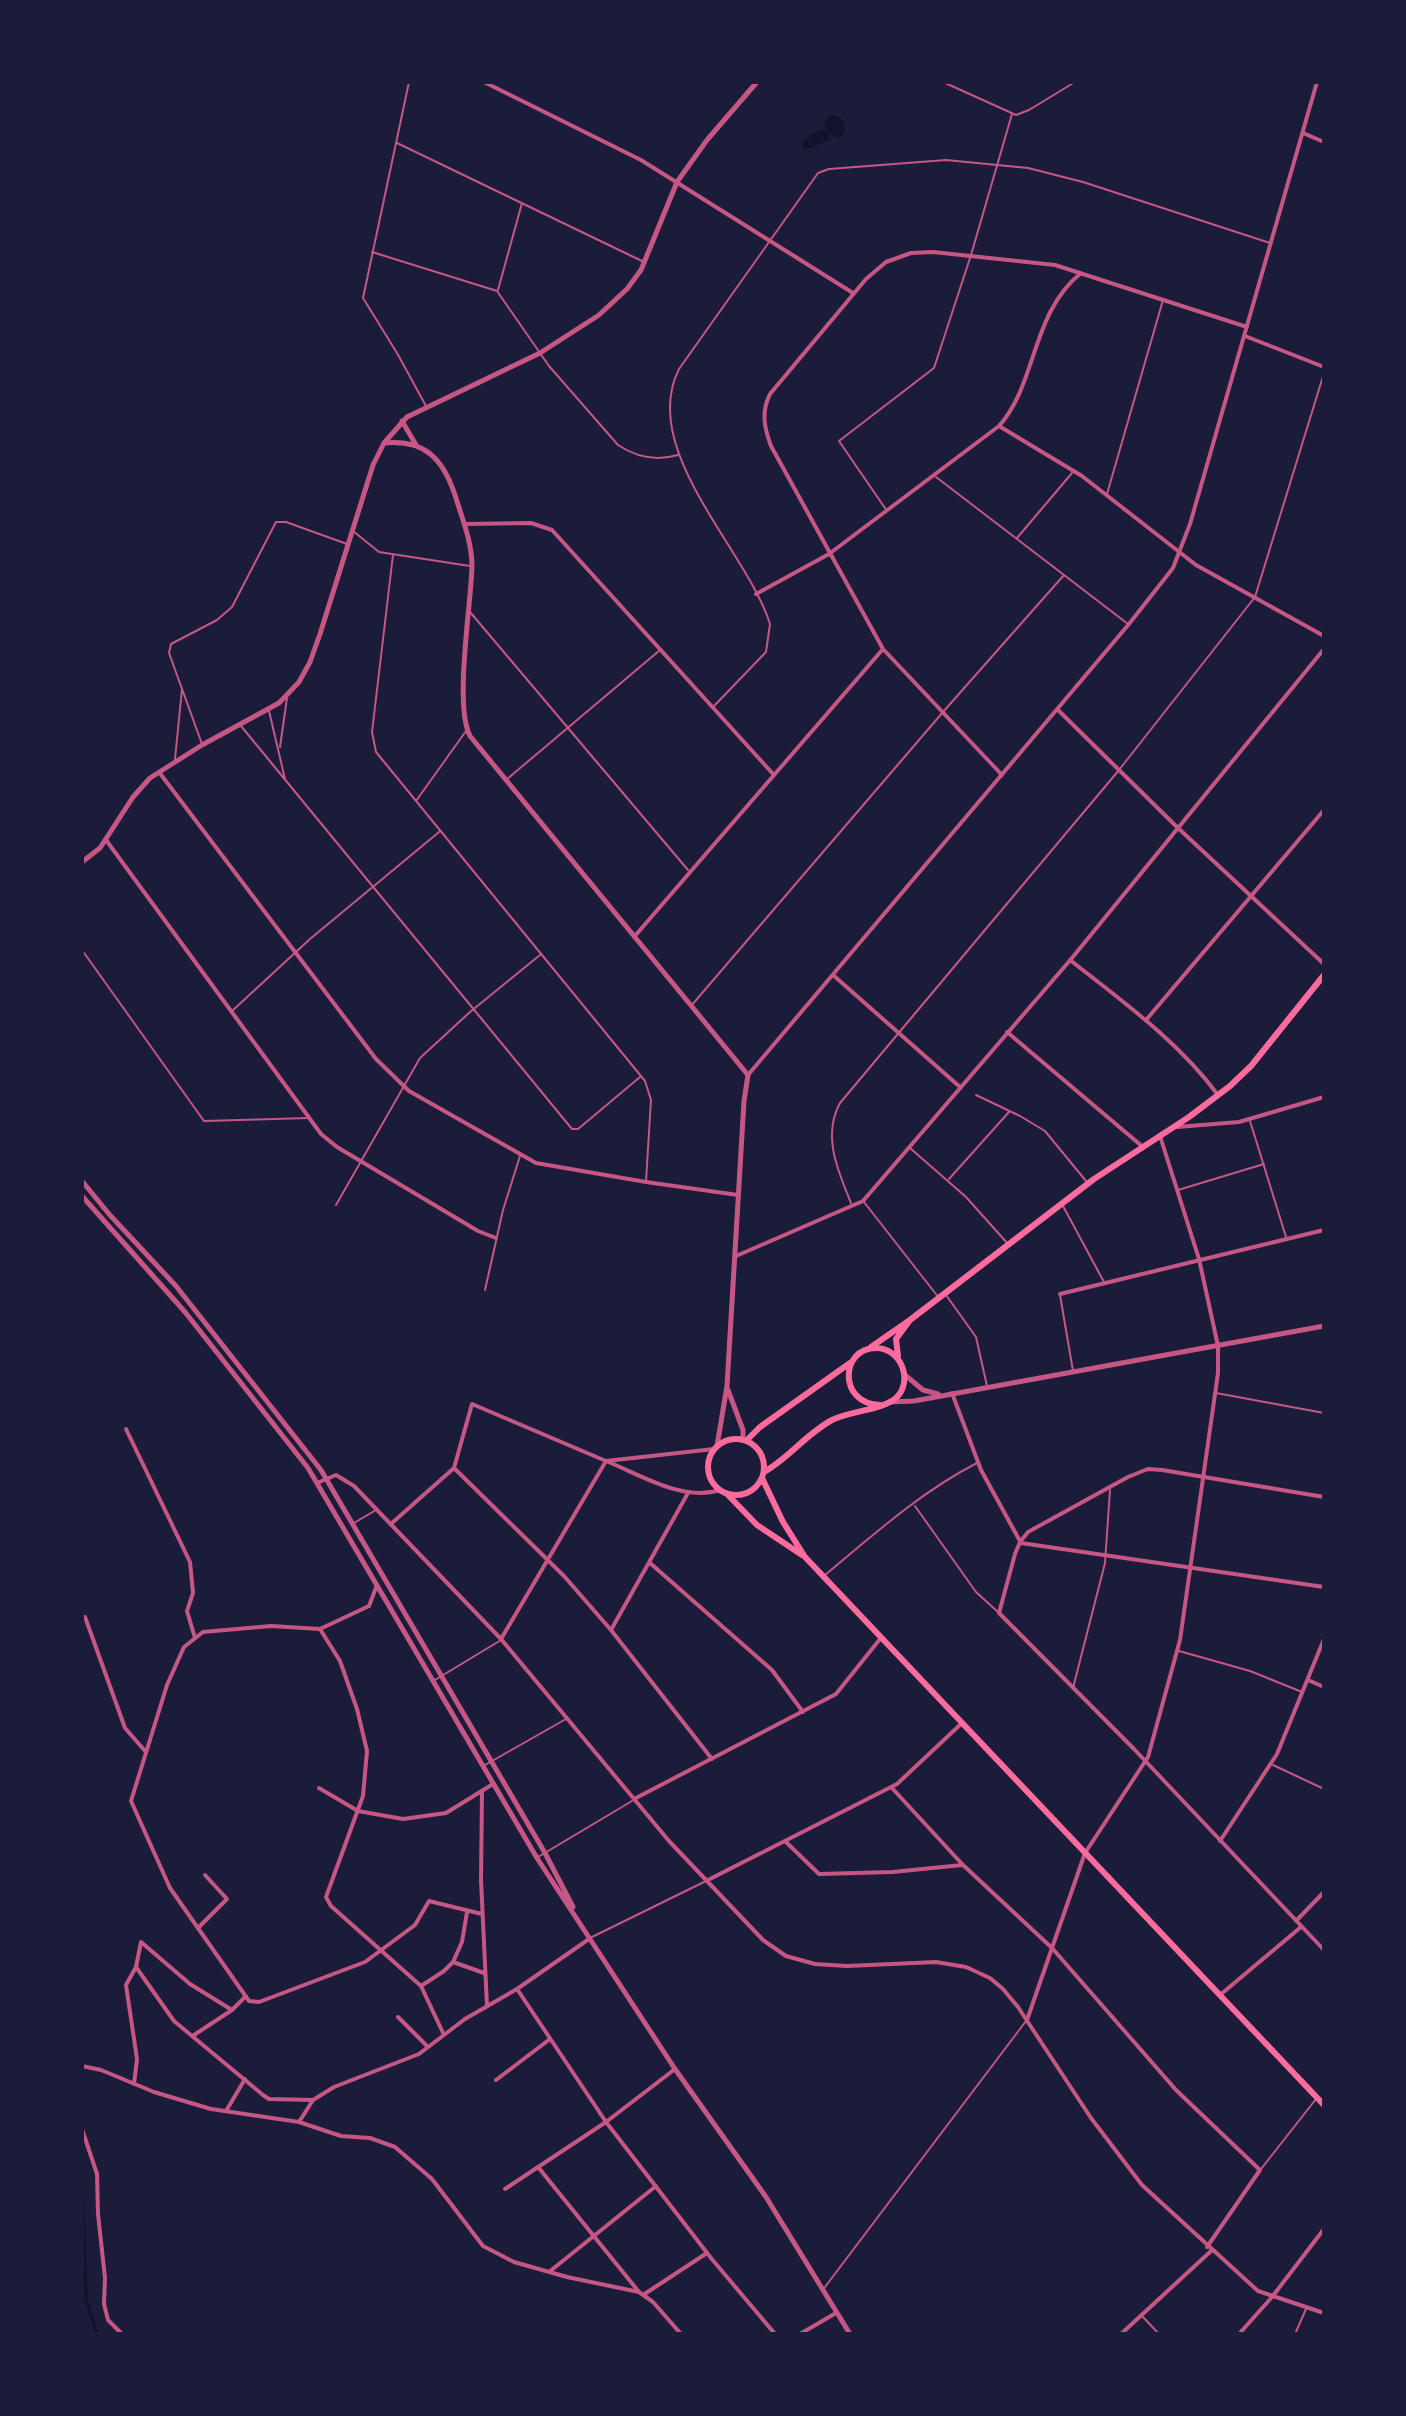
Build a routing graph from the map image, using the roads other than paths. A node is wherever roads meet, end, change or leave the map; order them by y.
1 (409, 82) edge
2 (484, 82) edge
3 (757, 82) edge
4 (943, 82) edge
5 (1075, 82) edge
6 (1317, 82) edge
7 (1012, 114) junction
8 (1303, 133) junction
9 (1324, 142) edge
10 (396, 143) junction
11 (997, 163) junction
12 (677, 182) junction
13 (522, 202) junction
14 (770, 241) junction
15 (1271, 243) junction
16 (372, 252) junction
17 (971, 255) junction
18 (644, 263) junction
19 (1081, 273) junction
20 (497, 291) junction
21 (854, 293) junction
22 (1164, 299) junction
23 (1247, 327) junction
24 (1245, 336) junction
25 (540, 353) junction
26 (1324, 370) edge
27 (426, 407) junction
28 (402, 421) junction
29 (999, 426) junction
30 (384, 443) junction
31 (417, 446) junction
32 (678, 455) junction
33 (1074, 471) junction
34 (935, 476) junction
35 (1106, 495) junction
36 (887, 511) junction
37 (464, 524) junction
38 (352, 531) junction
39 (1016, 539) junction
40 (348, 544) junction
41 (1180, 553) junction
42 (829, 554) junction
43 (393, 555) junction
44 (472, 567) junction
45 (1064, 575) junction
46 (756, 594) junction
47 (1255, 597) junction
48 (469, 611) junction
49 (1129, 624) junction
50 (1324, 636) edge
51 (883, 649) junction
52 (1324, 649) edge
53 (661, 650) junction
54 (182, 688) junction
55 (287, 697) junction
56 (713, 707) junction
57 (269, 710) junction
58 (1058, 710) junction
59 (943, 712) junction
60 (240, 725) junction
61 (567, 728) junction
62 (467, 730) junction
63 (202, 745) junction
64 (280, 749) junction
65 (174, 762) junction
66 (1119, 770) junction
67 (159, 772) junction
68 (774, 775) junction
69 (1002, 775) junction
70 (506, 780) junction
71 (285, 781) junction
72 (415, 802) junction
73 (1324, 810) edge
74 (1178, 828) junction
75 (440, 832) junction
76 (106, 840) junction
77 (82, 862) edge
78 (690, 873) junction
79 (372, 888) junction
80 (1252, 897) junction
81 (634, 937) junction
82 (82, 950) edge
83 (296, 952) junction
84 (541, 954) junction
85 (1070, 960) junction
86 (1324, 964) edge
87 (833, 975) junction
88 (1324, 975) edge
89 (690, 1006) junction
90 (473, 1009) junction
91 (231, 1012) junction
92 (1146, 1020) junction
93 (1007, 1032) junction
94 (899, 1034) junction
95 (748, 1075) junction
96 (641, 1076) junction
97 (402, 1086) junction
98 (960, 1087) junction
99 (976, 1095) dead end
100 (1218, 1096) junction
101 (1324, 1097) edge
102 (1010, 1111) junction
103 (309, 1118) junction
104 (1250, 1119) junction
105 (1174, 1127) junction
106 (1160, 1136) junction
107 (909, 1147) junction
108 (1143, 1147) junction
109 (521, 1155) junction
110 (360, 1161) junction
111 (1264, 1164) junction
112 (948, 1180) junction
113 (82, 1181) edge
114 (646, 1182) junction
115 (1089, 1184) junction
116 (1177, 1190) junction
117 (738, 1195) junction
118 (82, 1196) edge
119 (863, 1201) junction
120 (1062, 1204) junction
121 (336, 1205) dead end
122 (852, 1206) junction
123 (1324, 1230) edge
124 (496, 1238) junction
125 (1286, 1238) junction
126 (1009, 1244) junction
127 (734, 1256) junction
128 (1199, 1259) junction
129 (1104, 1283) junction
130 (485, 1290) dead end
131 (1060, 1294) joint
132 (942, 1295) junction
133 (910, 1320) junction
134 (1324, 1326) edge
135 (1218, 1346) junction
136 (867, 1350) junction
137 (899, 1359) junction
138 (853, 1361) junction
139 (1074, 1372) junction
140 (905, 1375) junction
141 (727, 1386) junction
142 (987, 1387) junction
143 (952, 1393) junction
144 (1215, 1393) junction
145 (943, 1394) junction
146 (888, 1402) junction
147 (880, 1405) junction
148 (1324, 1413) edge
149 (126, 1429) dead end
150 (744, 1440) junction
151 (716, 1447) junction
152 (606, 1461) junction
153 (978, 1463) junction
154 (454, 1468) junction
155 (763, 1475) junction
156 (1204, 1477) junction
157 (326, 1478) junction
158 (317, 1483) junction
159 (1110, 1487) junction
160 (723, 1492) junction
161 (688, 1493) junction
162 (1324, 1497) edge
163 (914, 1505) junction
164 (377, 1509) junction
165 (353, 1523) junction
166 (392, 1524) junction
167 (1020, 1542) junction
168 (1106, 1555) junction
169 (805, 1557) junction
170 (550, 1560) junction
171 (650, 1563) junction
172 (1191, 1566) junction
173 (824, 1576) junction
174 (377, 1585) junction
175 (1324, 1587) edge
176 (999, 1613) junction
177 (85, 1617) dead end
178 (320, 1629) junction
179 (611, 1630) junction
180 (882, 1637) junction
181 (195, 1638) junction
182 (501, 1639) junction
183 (1324, 1639) edge
184 (1178, 1651) junction
185 (442, 1676) junction
186 (1308, 1680) junction
187 (433, 1681) junction
188 (1324, 1687) edge
189 (1073, 1689) junction
190 (1303, 1692) junction
191 (803, 1712) junction
192 (567, 1719) junction
193 (962, 1723) junction
194 (146, 1752) junction
195 (712, 1759) junction
196 (492, 1761) junction
197 (1146, 1762) junction
198 (1271, 1764) junction
199 (483, 1766) junction
200 (493, 1784) junction
201 (319, 1788) dead end
202 (892, 1788) junction
203 (1324, 1789) edge
204 (482, 1791) junction
205 (633, 1799) junction
206 (358, 1811) junction
207 (1220, 1841) junction
208 (786, 1842) junction
209 (545, 1853) junction
210 (1085, 1853) junction
211 (537, 1858) junction
212 (963, 1865) junction
213 (205, 1875) dead end
214 (706, 1881) junction
215 (1324, 1892) edge
216 (467, 1912) junction
217 (482, 1914) junction
218 (578, 1919) junction
219 (1296, 1921) junction
220 (1301, 1927) junction
221 (198, 1928) junction
222 (589, 1939) junction
223 (1052, 1948) junction
224 (381, 1950) junction
225 (1324, 1950) edge
226 (453, 1962) junction
227 (136, 1967) junction
228 (485, 1973) junction
229 (421, 1986) junction
230 (517, 1989) junction
231 (1219, 1995) junction
232 (246, 1996) junction
233 (487, 2006) junction
234 (232, 2010) junction
235 (398, 2017) dead end
236 (1027, 2020) junction
237 (444, 2035) junction
238 (194, 2036) junction
239 (550, 2039) junction
240 (428, 2047) junction
241 (82, 2066) edge
242 (675, 2069) junction
243 (245, 2079) junction
244 (496, 2080) dead end
245 (134, 2084) junction
246 (1317, 2098) junction
247 (313, 2100) junction
248 (1324, 2105) edge
249 (226, 2111) junction
250 (299, 2122) junction
251 (606, 2122) junction
252 (82, 2129) edge
253 (538, 2167) junction
254 (1260, 2170) junction
255 (656, 2186) junction
256 (505, 2189) dead end
257 (1324, 2229) edge
258 (594, 2234) junction
259 (1209, 2249) junction
260 (707, 2253) junction
261 (549, 2272) junction
262 (822, 2290) junction
263 (641, 2294) junction
264 (1272, 2297) junction
265 (1306, 2308) junction
266 (837, 2313) junction
267 (1324, 2313) edge
268 (1141, 2315) junction
269 (122, 2334) edge
270 (681, 2334) edge
271 (775, 2334) edge
272 (800, 2334) edge
273 (850, 2334) edge
274 (1121, 2334) edge
275 (1159, 2334) edge
276 (1239, 2334) edge
277 (1295, 2334) edge

1 - 10 lane
2 - 12 street
3 - 12 street
4 - 7 lane
5 - 7 lane
6 - 8 street
7 - 11 lane
8 - 9 street
8 - 15 street
10 - 13 lane
10 - 16 lane
11 - 14 lane
11 - 15 lane
11 - 17 lane
12 - 14 street
12 - 18 street
13 - 18 lane
13 - 20 lane
14 - 21 street
14 - 32 lane
15 - 23 street
16 - 20 lane
16 - 27 lane
17 - 19 street
17 - 21 street
17 - 36 lane
18 - 25 street
19 - 22 street
19 - 29 street
20 - 25 lane
21 - 42 street
22 - 23 street
22 - 35 lane
23 - 24 street
24 - 26 street
24 - 41 street
25 - 27 street
25 - 32 lane
26 - 47 lane
27 - 28 street
28 - 30 street
28 - 31 street
29 - 33 street
29 - 34 street
30 - 31 street
30 - 38 street
31 - 37 street
32 - 46 lane
33 - 35 street
33 - 39 lane
34 - 36 street
34 - 39 lane
35 - 41 street
36 - 42 street
37 - 44 street
37 - 53 street
38 - 40 street
38 - 43 lane
39 - 45 lane
40 - 54 lane
40 - 55 street
41 - 47 street
41 - 49 street
42 - 46 street
42 - 51 street
43 - 44 lane
43 - 72 lane
44 - 48 street
45 - 49 lane
45 - 59 lane
46 - 56 lane
47 - 50 street
47 - 66 lane
48 - 61 lane
48 - 62 street
49 - 58 street
51 - 59 street
51 - 68 street
52 - 74 street
53 - 56 street
53 - 61 lane
54 - 63 lane
54 - 65 lane
55 - 57 street
55 - 64 lane
56 - 68 street
57 - 60 street
57 - 64 lane
58 - 66 street
58 - 69 street
59 - 69 street
59 - 89 lane
60 - 63 street
60 - 71 lane
61 - 70 lane
61 - 78 lane
62 - 70 street
62 - 72 lane
63 - 65 street
64 - 71 lane
65 - 67 street
66 - 74 street
66 - 94 lane
67 - 76 street
67 - 83 street
68 - 78 street
69 - 87 street
70 - 81 street
71 - 79 lane
72 - 75 lane
73 - 80 street
74 - 80 street
74 - 85 street
75 - 79 lane
75 - 84 lane
76 - 77 street
76 - 91 street
78 - 81 street
79 - 83 lane
79 - 90 lane
80 - 86 street
80 - 92 street
81 - 89 street
82 - 103 lane
83 - 91 lane
83 - 97 street
84 - 90 lane
84 - 96 lane
85 - 92 street
85 - 93 street
87 - 94 street
87 - 95 street
88 - 100 main road
89 - 95 street
90 - 96 lane
90 - 97 lane
91 - 103 street
92 - 100 street
93 - 98 street
93 - 108 street
94 - 98 street
94 - 122 lane
95 - 117 street
96 - 114 lane
97 - 109 street
97 - 110 lane
98 - 107 street
99 - 102 lane
100 - 105 main road
101 - 104 street
102 - 112 lane
102 - 115 lane
103 - 110 street
104 - 105 street
104 - 111 lane
105 - 106 main road
106 - 108 main road
106 - 116 street
107 - 112 lane
107 - 119 street
108 - 115 main road
109 - 114 street
109 - 124 lane
110 - 121 lane
110 - 124 street
111 - 116 lane
111 - 125 lane
112 - 126 lane
113 - 157 street
114 - 117 street
115 - 120 main road
116 - 128 street
117 - 127 street
118 - 158 street
119 - 122 street
119 - 132 lane
120 - 126 main road
120 - 129 lane
122 - 127 street
123 - 125 street
124 - 130 lane
125 - 128 street
126 - 132 main road
127 - 141 street
128 - 129 street
128 - 135 street
129 - 131 street
131 - 139 lane
132 - 133 main road
132 - 142 lane
133 - 136 main road
133 - 137 main road
134 - 135 street
135 - 139 street
135 - 144 street
136 - 137 main road
136 - 138 main road
137 - 140 main road
138 - 147 main road
138 - 150 main road
139 - 142 street
140 - 145 street
140 - 146 main road
141 - 150 street
141 - 151 street
142 - 143 street
143 - 145 street
143 - 153 street
144 - 148 lane
144 - 156 street
145 - 146 street
146 - 147 main road
147 - 155 main road
149 - 181 street
150 - 151 main road
150 - 155 main road
151 - 152 street
151 - 160 main road
152 - 154 street
152 - 161 street
152 - 170 street
153 - 163 lane
153 - 167 street
154 - 166 street
154 - 170 street
155 - 160 main road
155 - 169 main road
156 - 159 street
156 - 162 street
156 - 172 street
157 - 158 street
157 - 164 street
157 - 165 street
158 - 174 street
159 - 167 street
159 - 168 lane
160 - 161 street
160 - 169 main road
161 - 171 street
163 - 173 lane
163 - 176 lane
164 - 165 lane
164 - 166 street
165 - 185 street
166 - 182 street
167 - 168 street
167 - 176 street
168 - 172 street
168 - 189 lane
169 - 173 main road
170 - 179 street
170 - 182 street
171 - 179 street
171 - 191 street
172 - 175 street
172 - 184 street
173 - 180 main road
174 - 178 street
174 - 187 street
176 - 189 street
177 - 194 street
178 - 181 street
178 - 206 street
179 - 195 street
180 - 191 street
180 - 193 main road
181 - 194 street
182 - 185 lane
182 - 192 street
183 - 186 street
184 - 190 lane
184 - 197 street
185 - 187 lane
185 - 196 street
186 - 188 street
186 - 190 street
187 - 199 street
189 - 197 street
190 - 198 street
191 - 195 street
192 - 196 lane
192 - 205 street
193 - 202 street
193 - 210 main road
194 - 221 street
195 - 205 street
196 - 199 lane
196 - 209 street
197 - 207 street
197 - 210 street
198 - 203 lane
198 - 207 street
199 - 200 street
200 - 204 street
200 - 211 street
201 - 206 street
202 - 208 street
202 - 212 street
204 - 206 street
204 - 217 street
205 - 209 lane
205 - 214 street
206 - 224 street
207 - 219 street
208 - 212 street
208 - 214 street
209 - 211 lane
209 - 218 street
210 - 223 street
210 - 231 main road
211 - 218 street
212 - 223 street
213 - 221 street
214 - 222 lane
214 - 236 street
215 - 219 street
216 - 217 street
216 - 224 street
216 - 226 street
217 - 228 street
218 - 222 street
219 - 220 street
220 - 225 street
220 - 231 street
221 - 232 street
222 - 230 street
222 - 242 street
223 - 236 street
223 - 254 street
224 - 229 street
224 - 232 street
226 - 228 street
226 - 229 street
227 - 234 street
227 - 238 street
227 - 245 street
228 - 233 street
229 - 237 street
230 - 233 street
230 - 239 street
231 - 246 main road
232 - 234 street
233 - 237 street
234 - 238 street
235 - 240 street
236 - 259 street
236 - 262 lane
237 - 240 street
238 - 243 street
239 - 244 street
239 - 251 street
240 - 247 street
241 - 245 street
242 - 251 street
242 - 262 street
243 - 247 street
243 - 249 street
245 - 249 street
246 - 248 main road
246 - 254 lane
247 - 250 street
249 - 250 street
250 - 261 street
251 - 253 street
251 - 255 street
252 - 269 street
253 - 256 street
253 - 258 street
254 - 259 street
255 - 258 street
255 - 260 street
257 - 264 street
258 - 261 street
258 - 263 street
259 - 264 street
259 - 268 street
260 - 263 street
260 - 271 street
261 - 263 street
262 - 266 street
263 - 270 street
264 - 265 street
264 - 276 street
265 - 267 street
265 - 277 lane
266 - 272 street
266 - 273 street
268 - 274 street
268 - 275 lane

